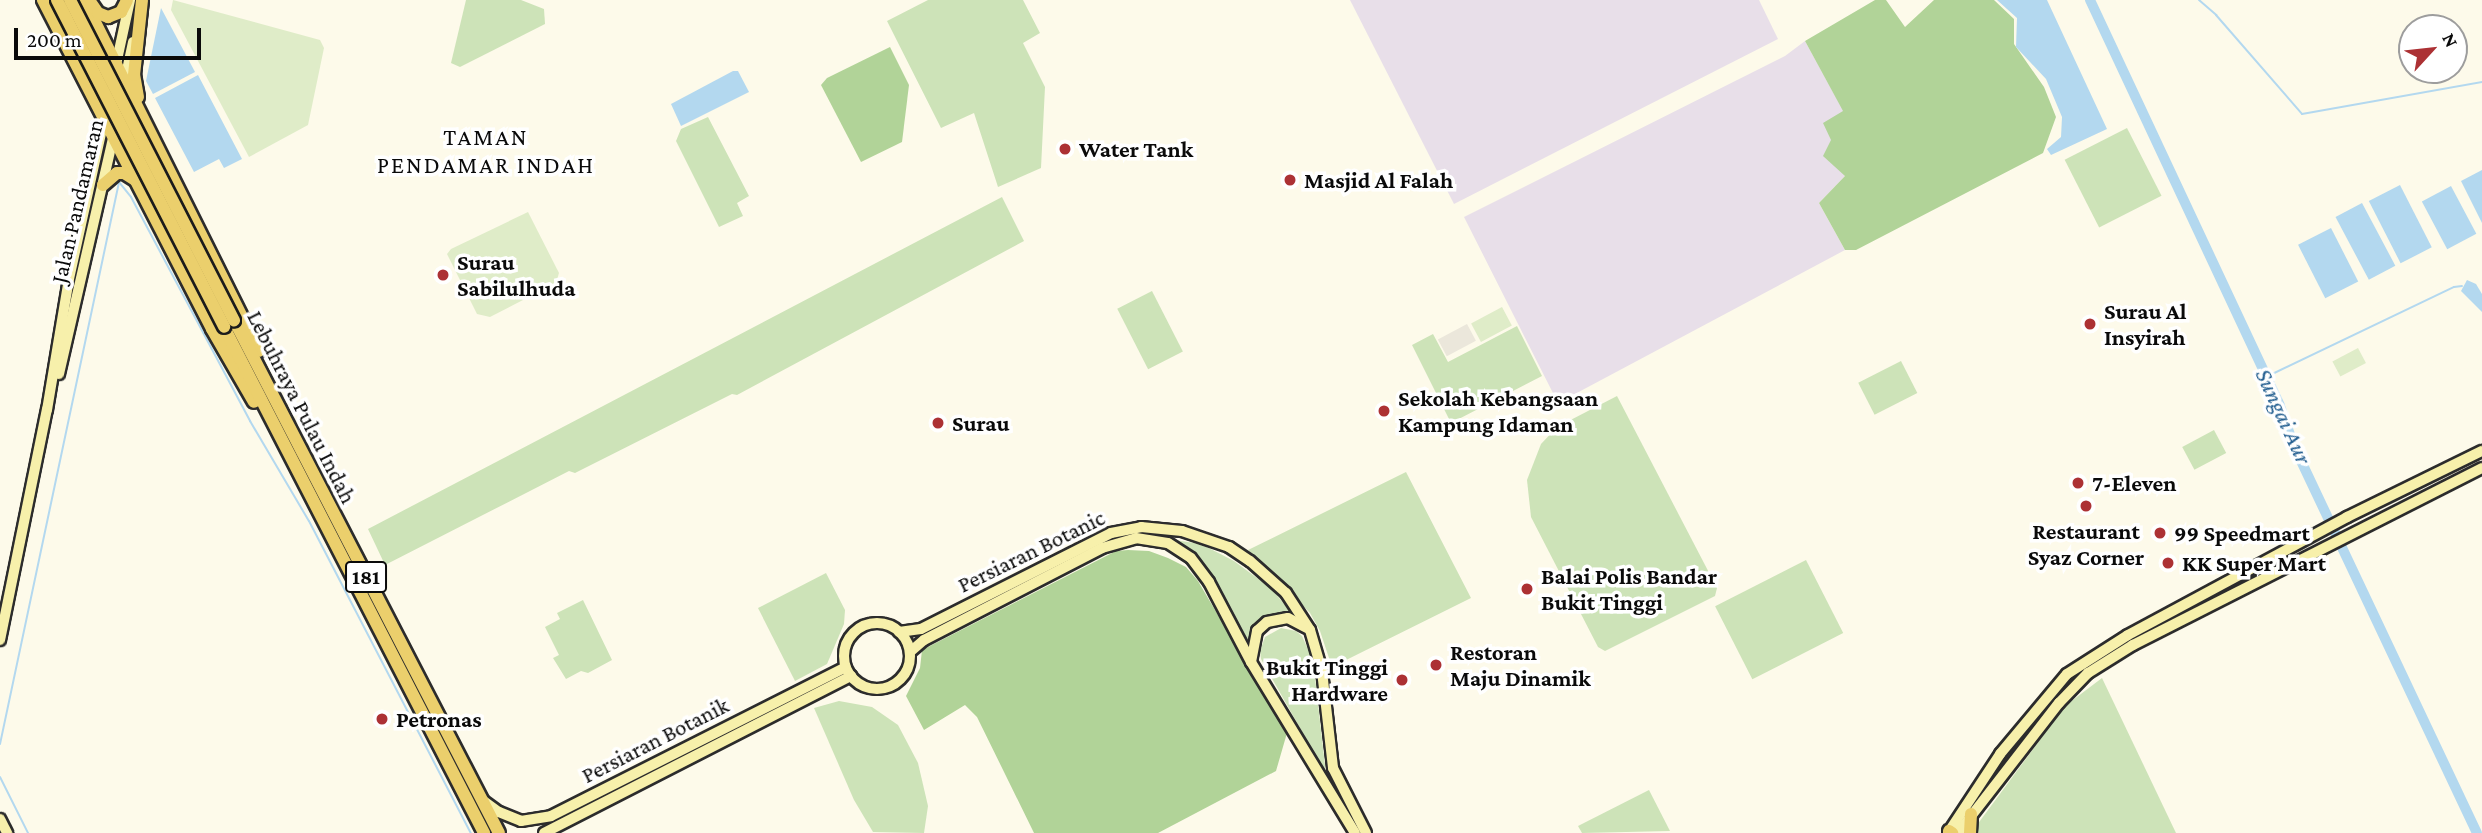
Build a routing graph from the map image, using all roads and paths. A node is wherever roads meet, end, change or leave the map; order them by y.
1 (43, 0) edge
2 (57, 0) edge
3 (70, 0) edge
4 (86, 0) edge
5 (129, 0) edge
6 (142, 0) edge
7 (116, 65) junction
8 (79, 70) junction
9 (118, 81) junction
10 (111, 118) junction
11 (148, 127) junction
12 (114, 135) junction
13 (164, 160) junction
14 (138, 183) junction
15 (103, 185) junction
16 (182, 197) junction
17 (152, 211) junction
18 (229, 323) junction
19 (47, 410) junction
20 (280, 435) junction
21 (294, 439) junction
22 (2482, 451) edge
23 (2482, 468) edge
24 (1310, 630) junction
25 (899, 632) junction
26 (0, 640) edge
27 (910, 652) junction
28 (1251, 662) junction
29 (848, 672) junction
30 (481, 799) junction
31 (1971, 814) junction
32 (0, 819) edge
33 (7, 833) edge
34 (484, 833) edge
35 (499, 833) edge
36 (544, 833) edge
37 (1355, 833) edge
38 (1366, 833) edge
39 (1952, 833) edge
40 (1970, 833) edge

1 - 8 main road
2 - 18 main road, Lebuhraya Pulau Indah / 181, bridge
3 - 18 main road, Lebuhraya Pulau Indah / 181, bridge
4 - 5 main road
4 - 7 main road
5 - 7 main road
6 - 9 main road, Jalan Pandamaran
6 - 13 main road
7 - 9 main road
8 - 9 main road
8 - 10 main road
9 - 10 main road, Jalan Pandamaran
9 - 11 main road
10 - 11 main road
10 - 12 main road
10 - 19 main road, Jalan Pandamaran
11 - 13 main road
12 - 14 main road
12 - 15 main road, Jalan Pandamaran
13 - 16 main road
14 - 15 main road
14 - 17 main road
15 - 19 main road, Jalan Pandamaran
16 - 17 main road
16 - 21 main road
17 - 20 main road
18 - 20 main road, Lebuhraya Pulau Indah / 181
18 - 21 main road, Lebuhraya Pulau Indah / 181
19 - 26 main road, Jalan Pandamaran
20 - 34 main road, Lebuhraya Pulau Indah / 181
21 - 30 main road, Lebuhraya Pulau Indah / 181
22 - 39 main road
23 - 31 main road
24 - 25 main road, Persiaran Botanic
24 - 28 main road
24 - 38 main road, Persiaran Botanic
25 - 27 main road
25 - 29 main road
27 - 28 main road, Persiaran Botanic
27 - 29 main road
28 - 37 main road, Persiaran Botanic
29 - 30 main road, Persiaran Botanik
29 - 36 main road
30 - 35 main road, Lebuhraya Pulau Indah / 181
31 - 39 main road
31 - 40 main road
32 - 33 main road

